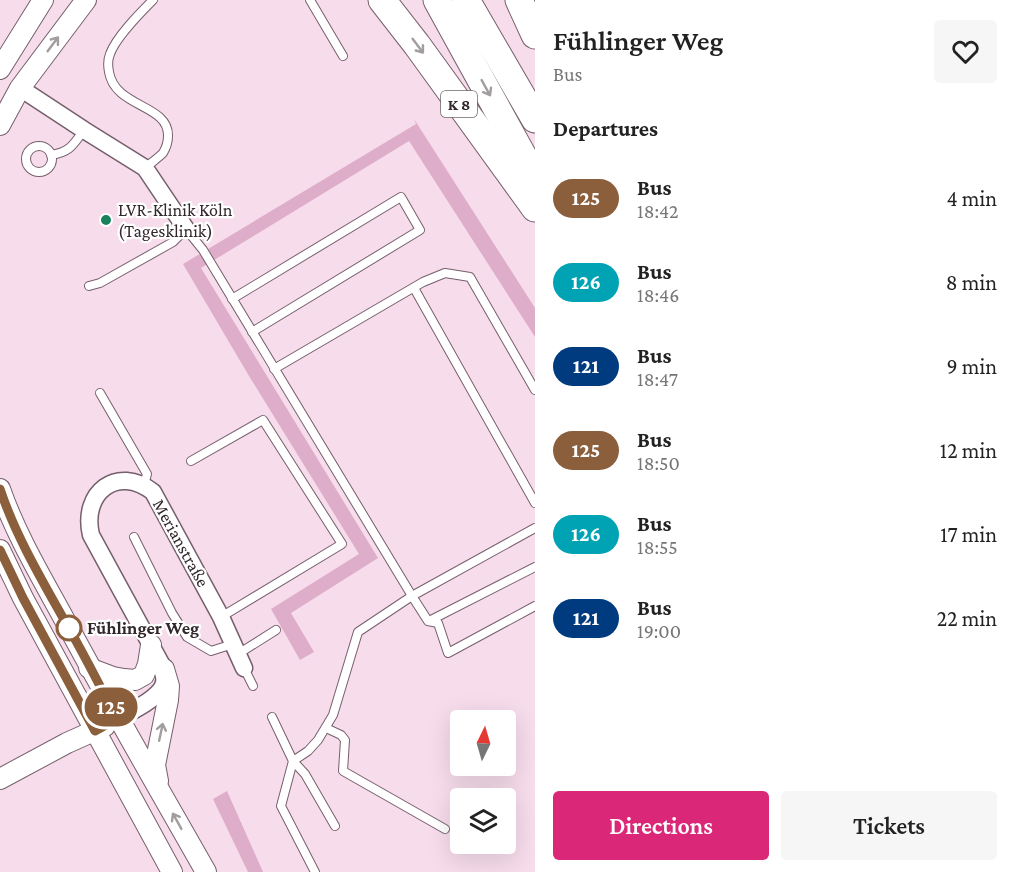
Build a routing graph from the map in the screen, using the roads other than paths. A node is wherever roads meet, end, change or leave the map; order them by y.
1 (43, 0) edge
2 (86, 0) edge
3 (153, 0) edge
4 (310, 0) edge
5 (382, 0) edge
6 (438, 0) edge
7 (466, 0) edge
8 (519, 0) edge
9 (535, 35) edge
10 (343, 56) dead end
11 (0, 69) edge
12 (0, 74) edge
13 (20, 88) junction
14 (535, 119) edge
15 (0, 125) edge
16 (84, 130) junction
17 (51, 154) dead end
18 (145, 168) junction
19 (535, 178) edge
20 (535, 208) edge
21 (186, 229) junction
22 (89, 286) dead end
23 (414, 288) junction
24 (232, 298) junction
25 (252, 332) junction
26 (274, 369) junction
27 (535, 390) edge
28 (100, 393) dead end
29 (191, 461) dead end
30 (144, 485) junction
31 (0, 489) edge
32 (535, 503) edge
33 (535, 528) edge
34 (134, 537) dead end
35 (0, 550) edge
36 (535, 567) edge
37 (411, 596) junction
38 (535, 606) edge
39 (221, 616) junction
40 (428, 621) junction
41 (276, 630) dead end
42 (151, 645) junction
43 (238, 655) junction
44 (90, 668) junction
45 (164, 669) junction
46 (253, 686) dead end
47 (272, 717) dead end
48 (117, 719) junction
49 (326, 728) junction
50 (95, 731) junction
51 (293, 761) junction
52 (0, 779) edge
53 (159, 790) junction
54 (334, 826) dead end
55 (445, 829) dead end
56 (172, 872) edge
57 (206, 872) edge
58 (315, 872) edge

1 - 11 street
13 -> 2 street
3 - 18 lane
4 - 10 lane
5 -> 20 highway, K 8
6 -> 19 highway, K 8
7 - 14 highway
8 - 9 highway
12 - 13 street
13 - 15 street
13 - 16 street
16 - 17 lane
16 - 18 street
18 - 21 street
21 - 22 lane
21 - 24 lane
23 - 26 lane
23 - 27 lane
23 - 32 lane
24 - 25 lane
24 - 25 lane
25 - 26 lane
26 - 37 lane
28 - 30 lane
29 - 39 lane
30 - 39 street, Merianstraße
30 - 42 street, Merianstraße
31 - 44 street
33 - 37 lane
34 - 43 lane
35 - 50 street
36 - 40 lane
37 - 40 lane
37 - 49 lane
38 - 40 lane
39 - 43 street, Merianstraße
41 - 43 lane
42 - 44 street
42 - 45 street, Merianstraße
43 - 46 lane
44 - 48 street
45 - 48 street
53 -> 45 street
47 - 51 lane
48 - 50 street
48 - 53 street
49 - 51 lane
49 - 55 lane
50 - 52 street
50 - 56 street
51 - 54 lane
51 - 58 lane
57 -> 53 street

